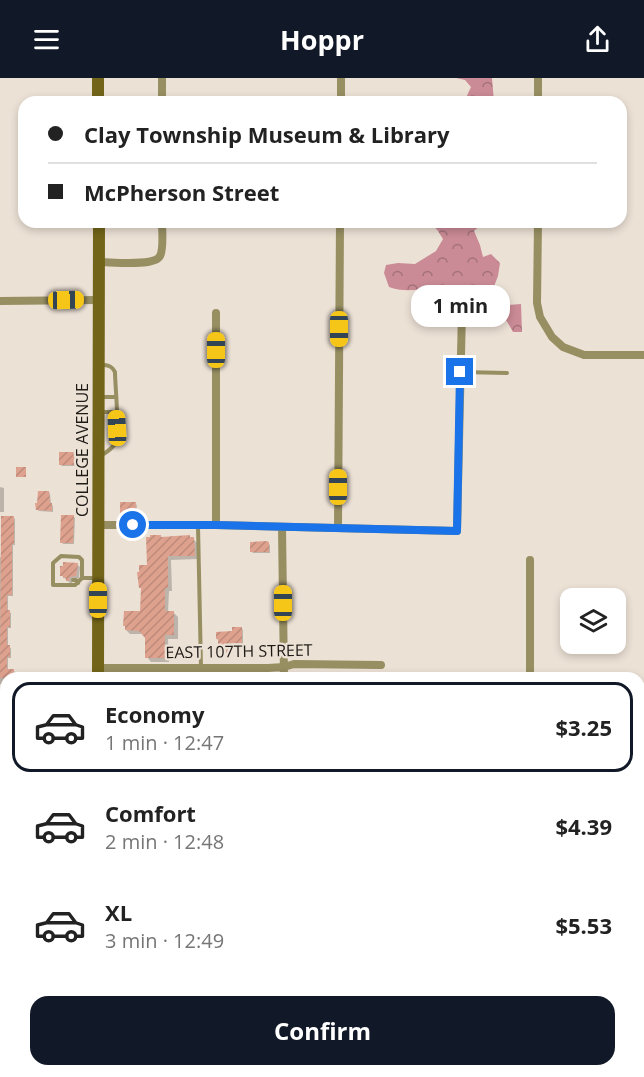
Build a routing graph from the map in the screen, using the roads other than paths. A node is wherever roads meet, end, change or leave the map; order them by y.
1 (98, 78) edge
2 (162, 78) edge
3 (341, 78) edge
4 (538, 78) edge
5 (98, 96) edge
6 (162, 96) edge
7 (341, 96) edge
8 (538, 96) edge
9 (99, 228) edge
10 (162, 228) edge
11 (340, 228) edge
12 (538, 228) edge
13 (99, 262) junction
14 (98, 300) junction
15 (0, 302) edge
16 (462, 311) dead end
17 (216, 314) dead end
18 (644, 355) edge
19 (98, 365) junction
20 (460, 372) junction
21 (507, 373) dead end
22 (98, 397) junction
23 (116, 397) junction
24 (98, 412) junction
25 (117, 412) junction
26 (98, 456) junction
27 (98, 525) junction
28 (198, 525) junction
29 (216, 525) junction
30 (282, 526) junction
31 (338, 528) junction
32 (530, 560) dead end
33 (82, 578) junction
34 (98, 578) junction
35 (66, 580) dead end
36 (73, 580) dead end
37 (78, 583) junction
38 (59, 585) junction
39 (381, 665) dead end
40 (284, 667) junction
41 (119, 668) junction
42 (141, 668) junction
43 (201, 668) junction
44 (98, 672) edge
45 (102, 672) edge
46 (119, 672) edge
47 (141, 672) edge
48 (284, 672) edge
49 (530, 672) edge

1 - 5 main road
2 - 6 street
3 - 7 street
4 - 8 street
9 - 13 main road, COLLEGE AVENUE
10 - 13 street
11 - 31 street
12 - 18 street
13 - 14 main road, COLLEGE AVENUE
14 - 15 street
14 - 19 main road, COLLEGE AVENUE
16 - 20 street
17 - 29 street
19 - 22 main road, COLLEGE AVENUE
19 - 23 lane
20 - 21 lane
20 - 31 street
22 - 23 lane
22 - 24 main road, COLLEGE AVENUE
23 - 25 lane
24 - 25 lane
24 - 26 main road, COLLEGE AVENUE
25 - 26 lane
26 - 27 main road, COLLEGE AVENUE
27 - 28 street
27 - 34 main road, COLLEGE AVENUE
28 - 29 street
28 - 43 lane
29 - 30 street
30 - 31 street
30 - 40 street
32 - 49 street
33 - 34 lane
33 - 37 lane
33 - 38 lane
34 - 44 main road, COLLEGE AVENUE
35 - 38 lane
36 - 37 lane
37 - 38 lane
39 - 40 street, EAST 107TH STREET
40 - 43 street, EAST 107TH STREET
40 - 48 street
41 - 42 street, EAST 107TH STREET
41 - 45 street, EAST 107TH STREET
41 - 46 lane
42 - 43 street, EAST 107TH STREET
42 - 47 lane

